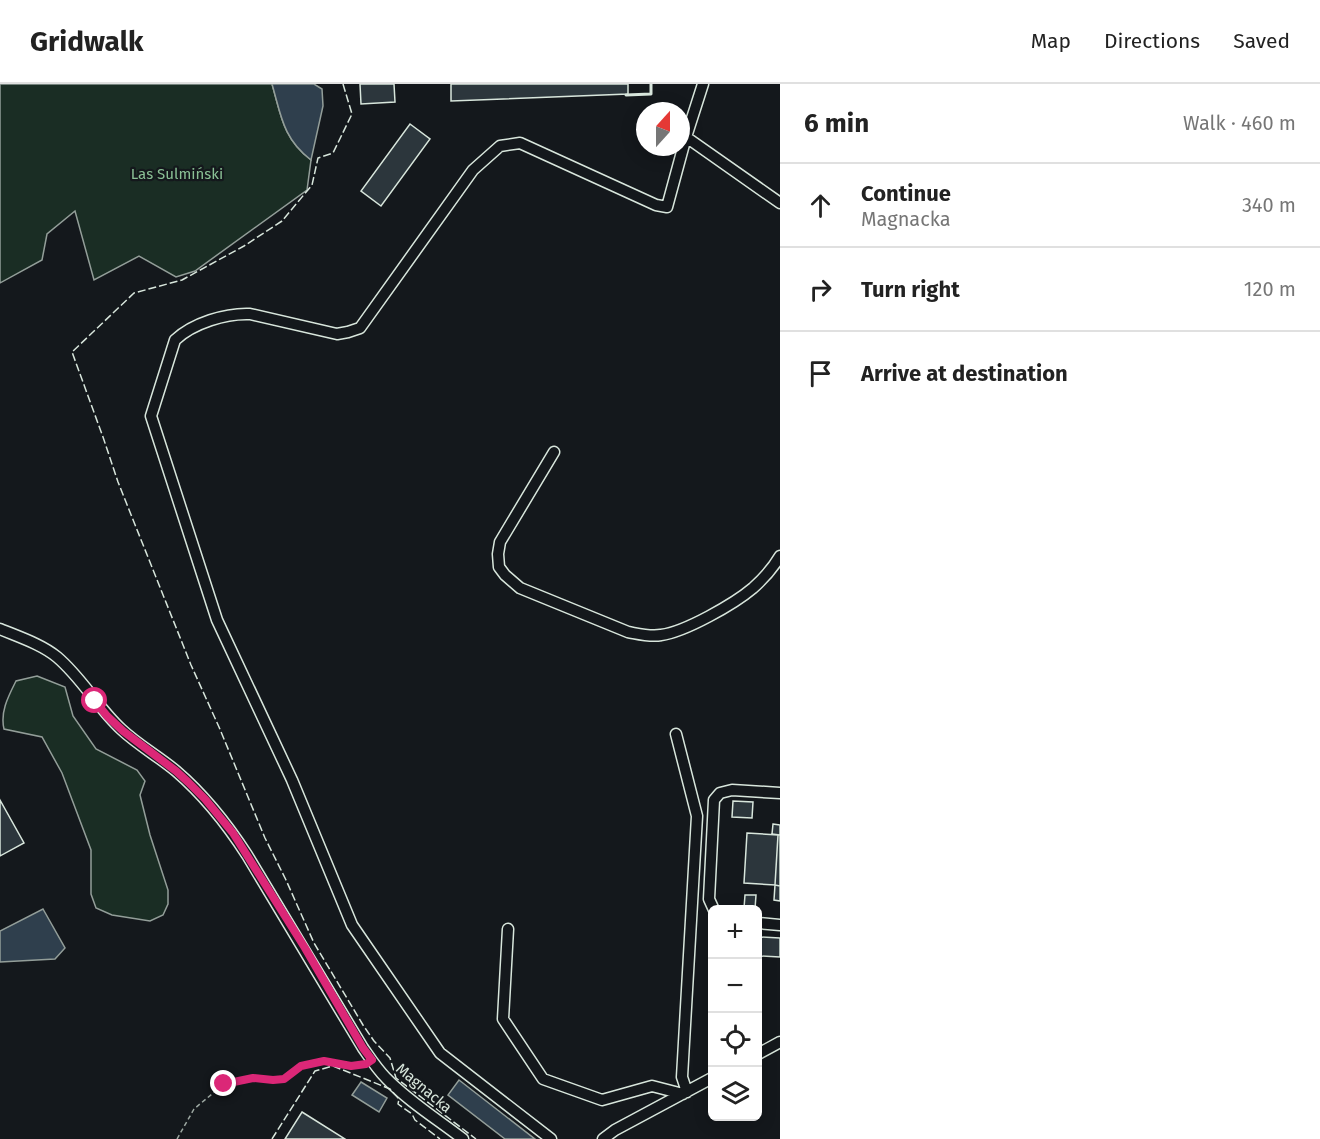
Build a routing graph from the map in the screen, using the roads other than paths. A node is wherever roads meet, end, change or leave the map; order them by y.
1 (703, 84) edge
2 (690, 125) edge
3 (690, 140) edge
4 (681, 156) edge
5 (780, 202) edge
6 (554, 452) dead end
7 (780, 556) edge
8 (0, 629) edge
9 (676, 734) dead end
10 (780, 793) edge
11 (712, 905) edge
12 (762, 923) edge
13 (780, 925) edge
14 (508, 929) dead end
15 (780, 1042) edge
16 (762, 1052) edge
17 (708, 1080) edge
18 (685, 1093) junction
19 (463, 1139) edge
20 (551, 1139) edge
21 (603, 1139) edge

1 - 2 street
3 - 5 street
4 - 20 street
6 - 7 street
8 - 19 street, Magnacka
9 - 18 street
10 - 11 street
12 - 13 street
14 - 18 street
15 - 16 street
17 - 18 street
18 - 21 street

